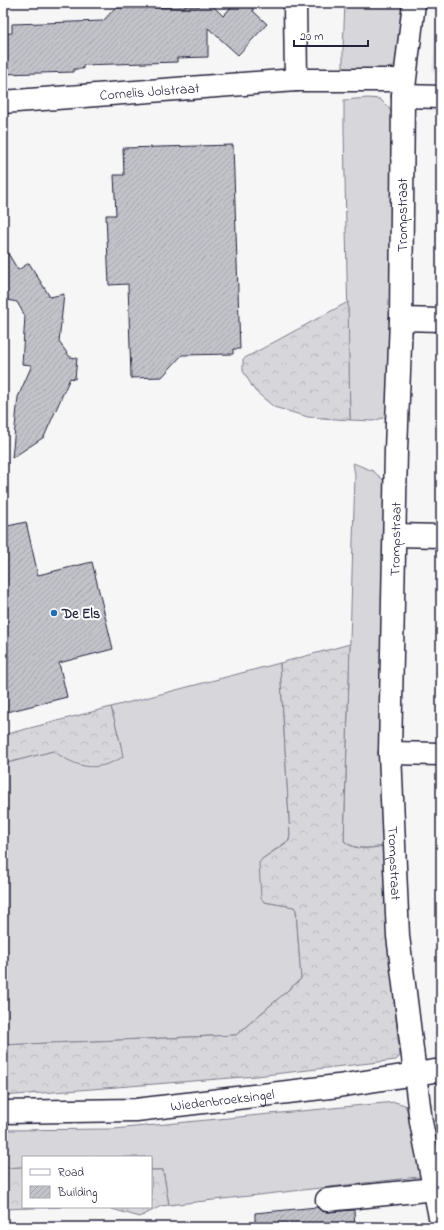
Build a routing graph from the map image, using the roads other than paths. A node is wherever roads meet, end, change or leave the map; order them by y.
1 (295, 3) edge
2 (414, 3) edge
3 (296, 80) junction
4 (403, 88) junction
5 (441, 97) edge
6 (3, 102) edge
7 (401, 319) junction
8 (441, 320) edge
9 (395, 535) junction
10 (441, 536) edge
11 (390, 752) junction
12 (441, 754) edge
13 (441, 1070) edge
14 (415, 1074) junction
15 (3, 1112) edge
16 (435, 1189) junction
17 (327, 1200) dead end
18 (441, 1222) edge

1 - 3 street
2 - 4 street, Trompstraat
3 - 4 street, Cornelis Jolstraat
3 - 6 street, Cornelis Jolstraat
4 - 5 street, Cornelis Jolstraat
4 - 7 street, Trompstraat
7 - 8 street
7 - 9 street, Trompstraat
9 - 10 street
9 - 11 street, Trompstraat
11 - 12 street
11 - 14 street, Trompstraat
13 - 14 street, Wiedenbroeksingel
14 - 15 street, Wiedenbroeksingel
14 - 16 street, Trompstraat
16 - 17 street
16 - 18 street, Trompstraat

